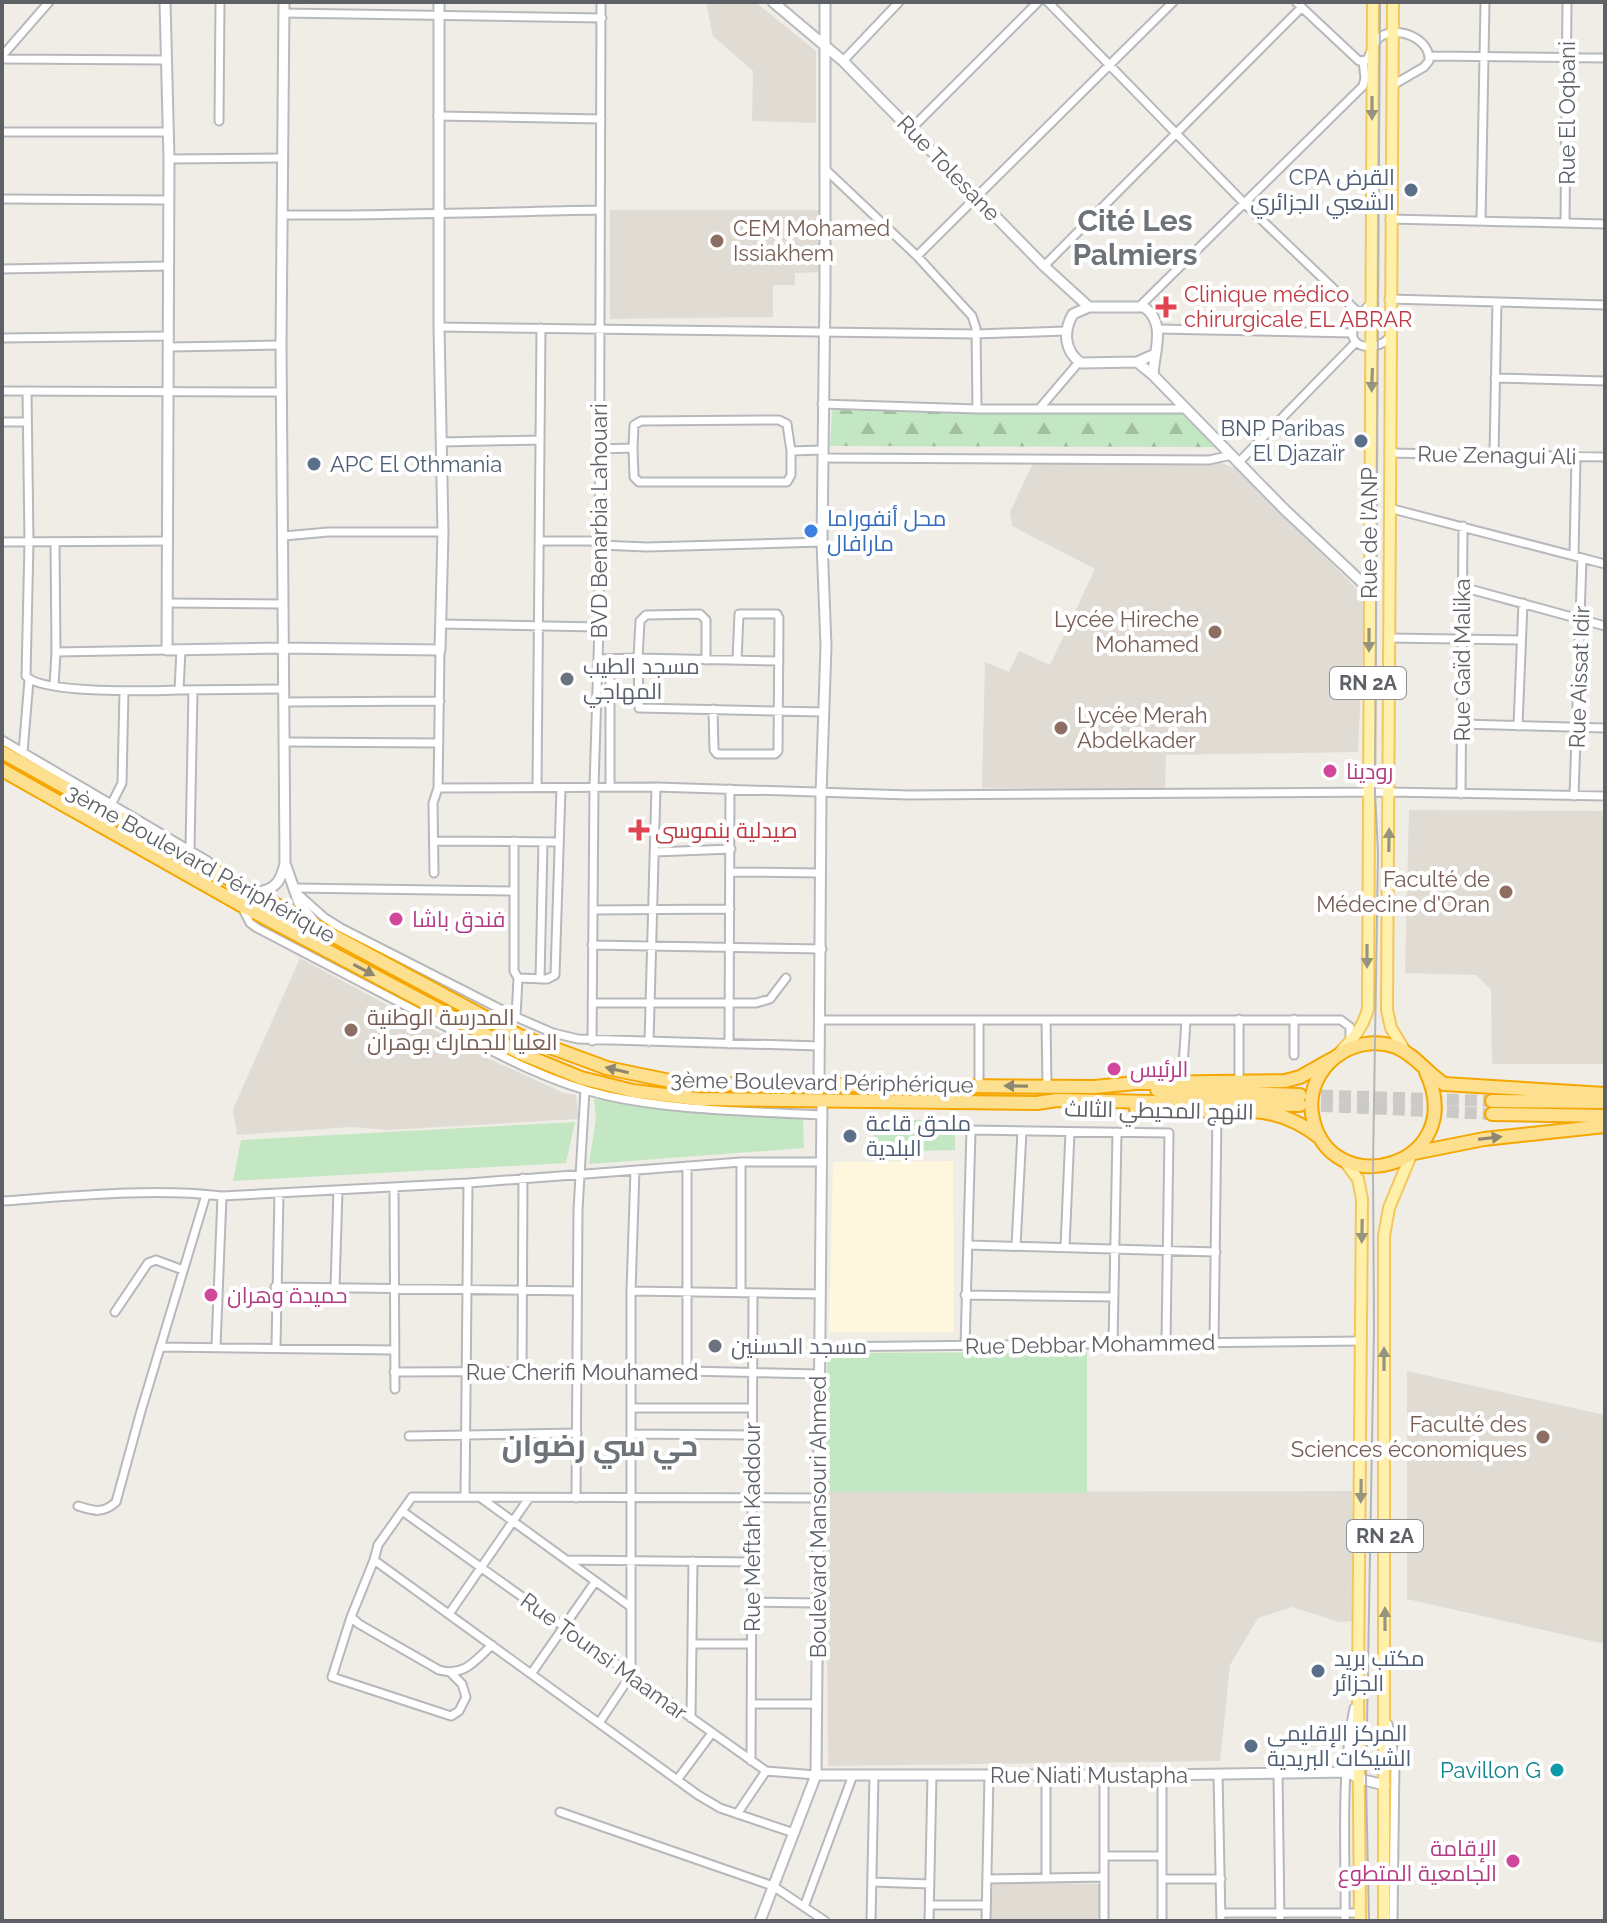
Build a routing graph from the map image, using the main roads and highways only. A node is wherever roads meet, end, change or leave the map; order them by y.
1 (1373, 2) edge
2 (1393, 2) edge
3 (2, 752) edge
4 (2, 770) edge
5 (1340, 1052) junction
6 (1407, 1053) junction
7 (1426, 1072) junction
8 (1094, 1087) junction
9 (1605, 1094) edge
10 (1300, 1100) joint
11 (1605, 1102) edge
12 (1037, 1103) junction
13 (1605, 1116) edge
14 (1605, 1126) edge
15 (1322, 1140) junction
16 (1412, 1154) junction
17 (1343, 1159) junction
18 (1360, 1917) edge
19 (1384, 1921) edge

1 -> 5 main road, Rue de l'ANP / RN 2A
6 -> 2 main road, Rue de l'ANP / RN 2A
8 -> 3 highway, 3ème Boulevard Périphérique
4 -> 12 highway, 3ème Boulevard Périphérique
5 - 6 highway
5 - 8 highway, 3ème Boulevard Périphérique
5 - 15 highway
6 - 7 highway
7 - 9 highway
7 - 16 highway
8 - 10 highway, النهج المحيطي الثالث
10 - 12 highway, 3ème Boulevard Périphérique
11 - 13 highway
12 - 15 highway, النهج المحيطي الثالث
16 -> 14 highway
15 - 17 highway
16 - 17 highway
19 -> 16 main road, RN 2A
17 -> 18 main road, RN 2A

